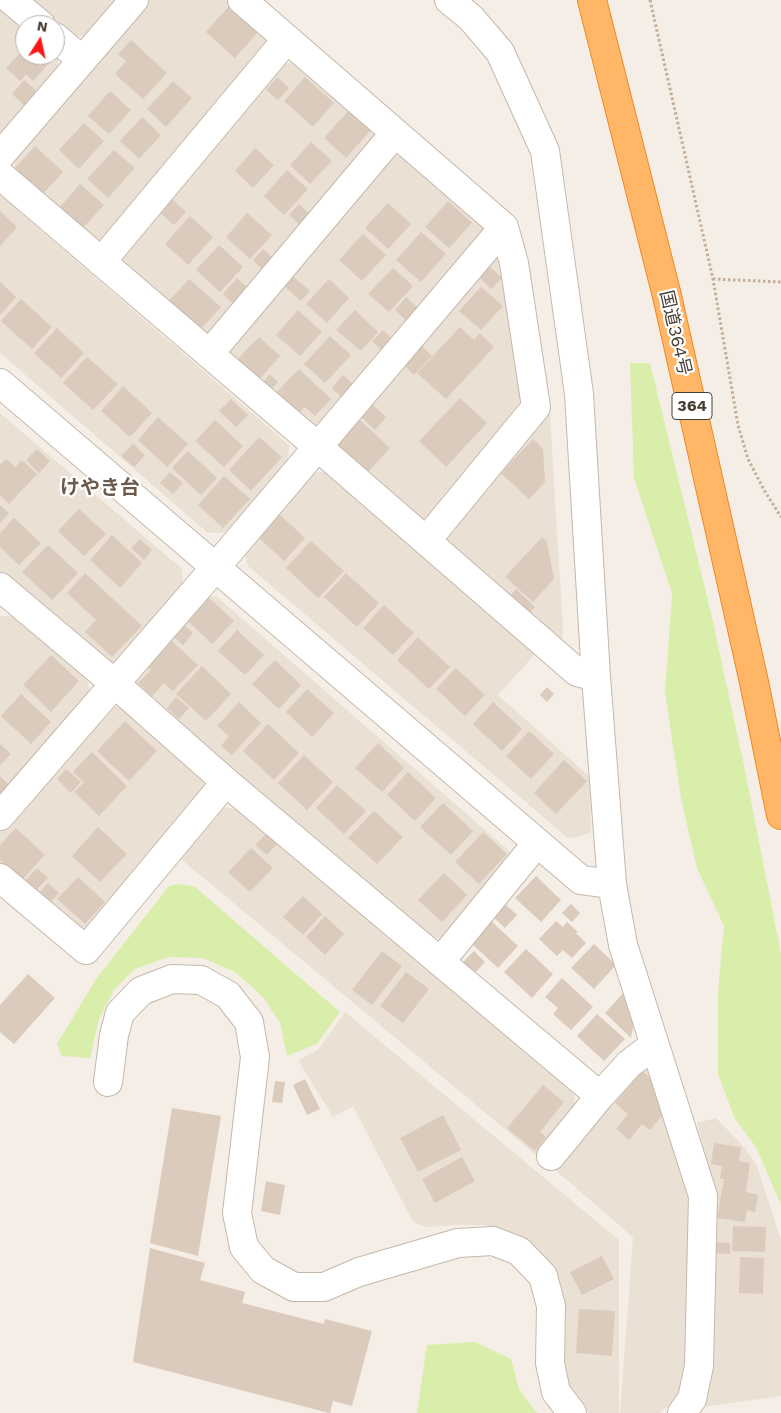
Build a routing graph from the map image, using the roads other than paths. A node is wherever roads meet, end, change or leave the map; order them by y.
1 (11, 0) edge
2 (134, 0) edge
3 (242, 0) edge
4 (449, 0) edge
5 (592, 0) edge
6 (29, 15) edge
7 (287, 39) junction
8 (65, 46) edge
9 (82, 60) junction
10 (395, 132) junction
11 (0, 156) edge
12 (0, 175) edge
13 (504, 227) junction
14 (101, 262) junction
15 (209, 354) junction
16 (0, 384) edge
17 (318, 447) junction
18 (426, 541) junction
19 (215, 568) junction
20 (2, 592) edge
21 (596, 677) junction
22 (114, 683) junction
23 (226, 782) junction
24 (781, 815) edge
25 (0, 816) edge
26 (537, 843) junction
27 (0, 878) edge
28 (612, 884) junction
29 (440, 962) junction
30 (654, 1045) junction
31 (108, 1082) dead end
32 (600, 1096) junction
33 (552, 1156) dead end
34 (572, 1413) edge
35 (682, 1413) edge

1 - 6 street
2 - 9 street
3 - 7 street
4 - 21 street
5 - 24 highway, 国道364号 / 364
7 - 10 street
7 - 14 street
8 - 9 street
9 - 11 street
10 - 13 street
10 - 15 street
12 - 14 street
13 - 17 street
13 - 18 street
14 - 15 street
15 - 17 street
16 - 19 street
17 - 18 street
17 - 19 street
18 - 21 street
19 - 22 street
19 - 26 street
20 - 22 street
21 - 28 street
22 - 23 street
22 - 25 street
23 - 27 street
23 - 29 street
26 - 28 street
26 - 29 street
28 - 30 street
29 - 32 street
30 - 32 street
30 - 35 street
31 - 34 street
32 - 33 street

